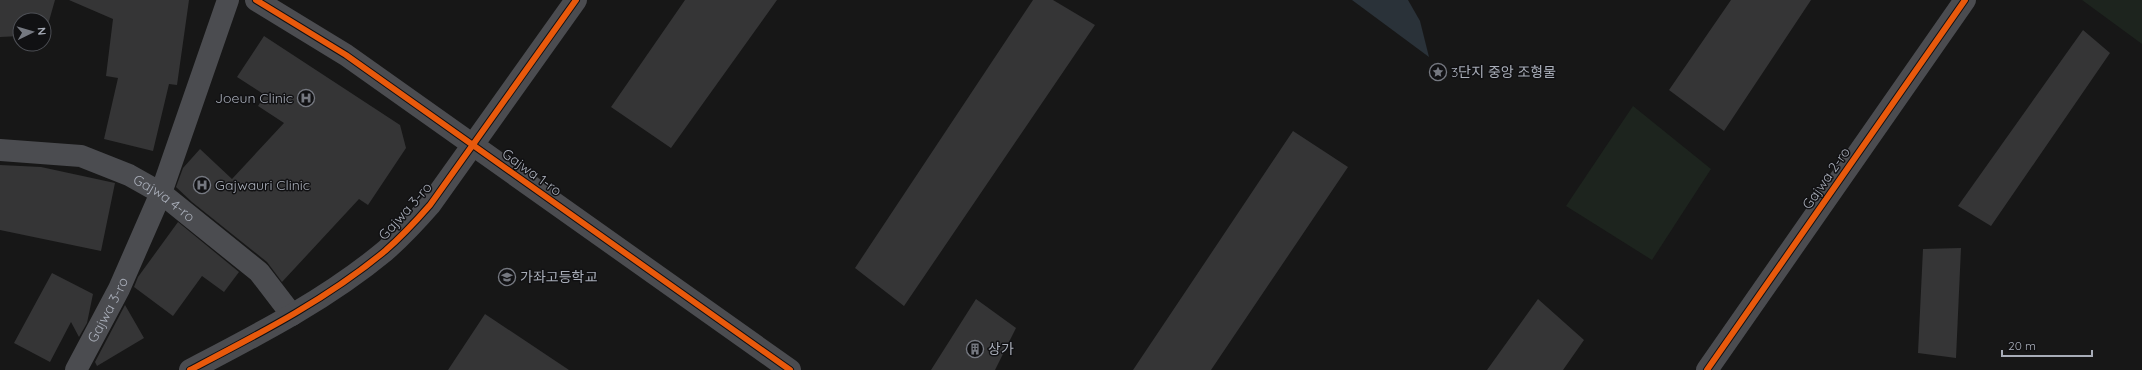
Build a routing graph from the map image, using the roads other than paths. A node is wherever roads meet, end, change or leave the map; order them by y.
1 (228, 0) edge
2 (256, 0) edge
3 (576, 0) edge
4 (1965, 0) edge
5 (474, 144) junction
6 (0, 150) edge
7 (161, 193) junction
8 (292, 315) junction
9 (76, 370) edge
10 (190, 370) edge
11 (790, 370) edge
12 (1707, 370) edge

1 - 7 street, Gajwa 3-ro
2 - 5 street, Gajwa 1-ro
3 - 5 street, Gajwa 3-ro
4 - 12 street, Gajwa 2-ro
5 - 8 street, Gajwa 3-ro
5 - 11 street, Gajwa 1-ro
6 - 7 street, Gajwa 4-ro
7 - 8 street, Gajwa 4-ro
7 - 9 street, Gajwa 3-ro
8 - 10 street, Gajwa 3-ro

